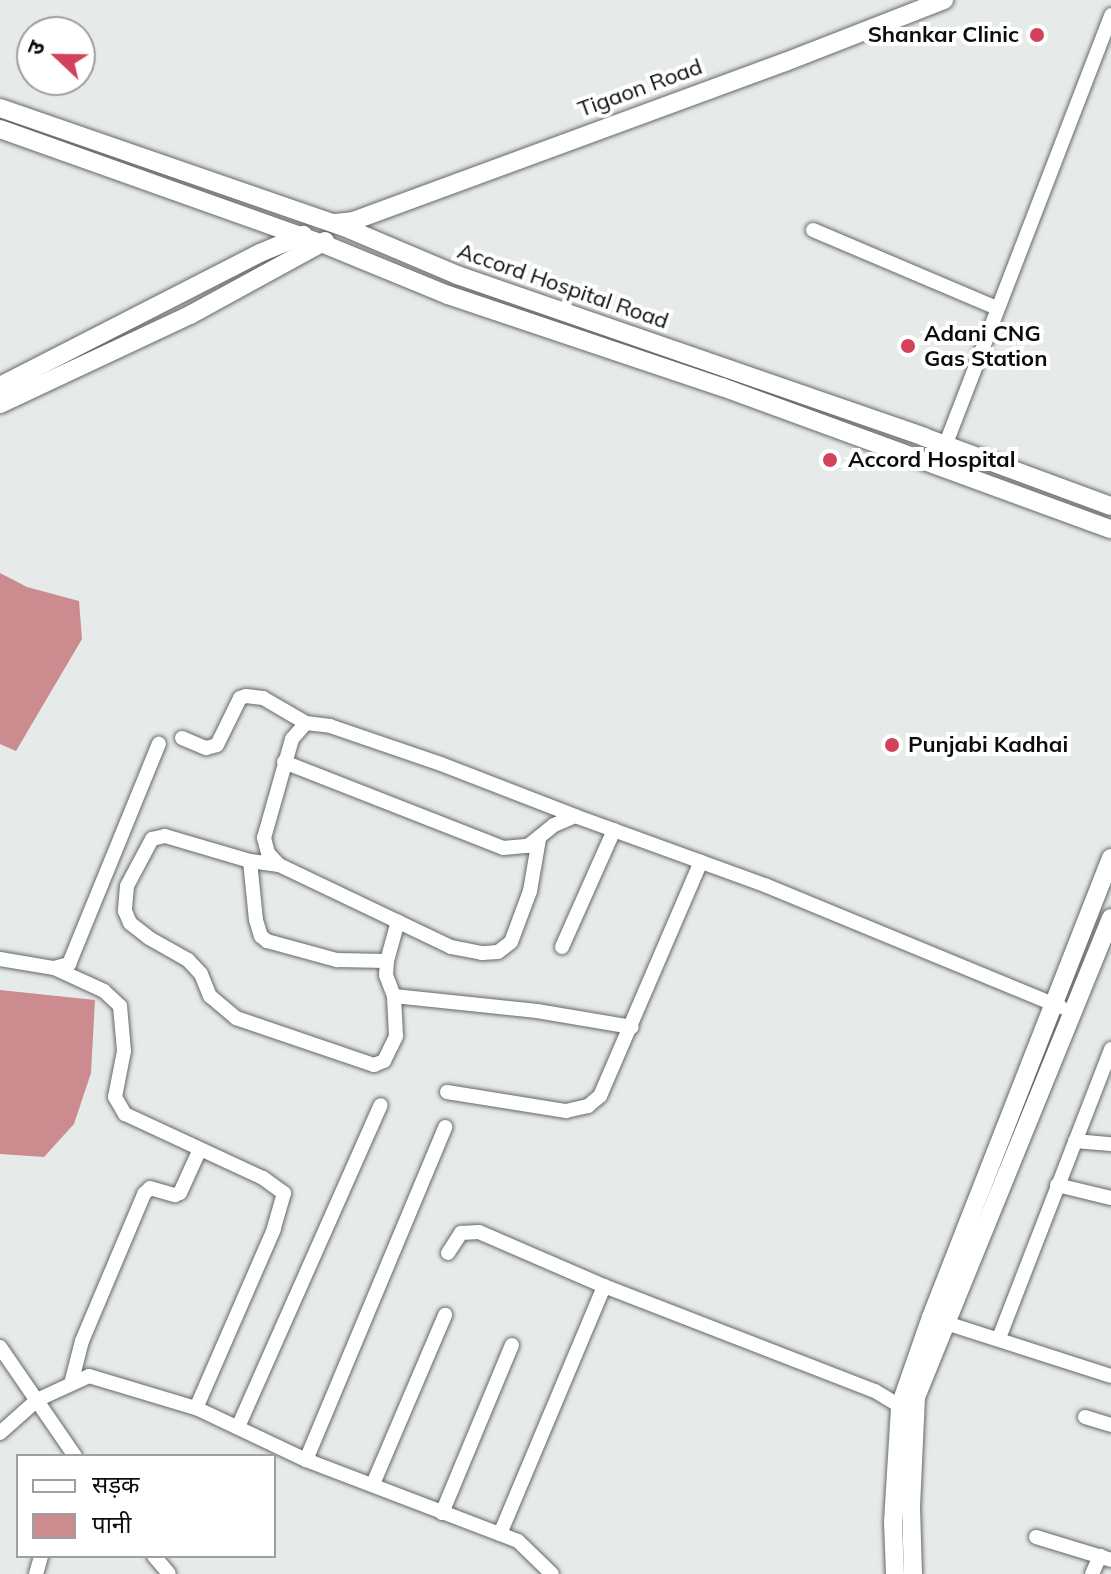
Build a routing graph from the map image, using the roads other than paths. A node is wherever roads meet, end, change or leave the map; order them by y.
1 (944, 0) edge
2 (1111, 15) edge
3 (0, 108) edge
4 (0, 129) edge
5 (344, 224) junction
6 (813, 230) dead end
7 (301, 236) junction
8 (321, 243) junction
9 (997, 308) junction
10 (0, 386) edge
11 (0, 404) edge
12 (945, 446) junction
13 (1111, 506) edge
14 (1111, 529) edge
15 (306, 723) junction
16 (182, 738) dead end
17 (159, 744) dead end
18 (284, 762) junction
19 (575, 816) junction
20 (614, 830) junction
21 (539, 839) junction
22 (1111, 858) edge
23 (250, 861) junction
24 (701, 862) junction
25 (279, 865) junction
26 (1111, 918) edge
27 (398, 921) junction
28 (562, 947) dead end
29 (0, 959) edge
30 (387, 961) junction
31 (54, 968) junction
32 (394, 996) junction
33 (1053, 1003) junction
34 (1073, 1014) junction
35 (632, 1027) junction
36 (1111, 1049) edge
37 (447, 1092) dead end
38 (381, 1105) dead end
39 (445, 1127) dead end
40 (1075, 1141) junction
41 (1111, 1144) edge
42 (200, 1149) junction
43 (1057, 1185) junction
44 (1111, 1198) edge
45 (448, 1253) dead end
46 (604, 1286) junction
47 (445, 1315) dead end
48 (943, 1322) junction
49 (999, 1338) junction
50 (512, 1345) dead end
51 (0, 1347) edge
52 (1111, 1376) edge
53 (71, 1384) junction
54 (37, 1400) junction
55 (900, 1406) junction
56 (196, 1408) junction
57 (1085, 1417) dead end
58 (1110, 1422) edge
59 (238, 1427) junction
60 (0, 1433) edge
61 (77, 1454) edge
62 (306, 1460) junction
63 (373, 1484) junction
64 (442, 1513) junction
65 (500, 1534) junction
66 (1036, 1537) dead end
67 (156, 1558) edge
68 (1105, 1558) edge
69 (169, 1574) edge
70 (552, 1574) edge
71 (895, 1574) edge
72 (913, 1574) edge
73 (1092, 1574) edge

1 - 5 street, Tigaon Road
2 - 9 street
3 - 5 street, Accord Hospital Road
4 - 7 street
5 - 7 street
5 - 8 street
5 - 12 street, Accord Hospital Road
6 - 9 street
7 - 8 street
7 - 10 street
8 - 11 street
8 - 14 street
9 - 12 street
12 - 13 street, Accord Hospital Road
15 - 16 street
15 - 18 street
15 - 19 street
17 - 31 street
18 - 21 street
18 - 25 street
19 - 20 street
19 - 21 street
20 - 24 street
20 - 28 street
21 - 27 street
22 - 33 street
23 - 25 street
23 - 30 street
23 - 32 street
24 - 33 street
24 - 35 street
25 - 27 street
26 - 34 street
27 - 30 street
29 - 31 street
30 - 32 street
31 - 42 street
32 - 35 street
33 - 34 street
33 - 55 street
34 - 48 street
35 - 37 street
36 - 40 street
38 - 59 street
39 - 62 street
40 - 41 street
40 - 43 street
42 - 53 street
42 - 56 street
43 - 44 street
43 - 49 street
45 - 46 street
46 - 55 street
46 - 65 street
47 - 63 street
48 - 49 street
48 - 72 street
49 - 52 street
50 - 64 street
51 - 54 street
53 - 54 street
53 - 56 street
54 - 60 street
54 - 61 street
55 - 71 street
56 - 59 street
57 - 58 street
59 - 62 street
62 - 63 street
63 - 64 street
64 - 65 street
65 - 70 street
66 - 68 street
67 - 69 street
68 - 73 street

